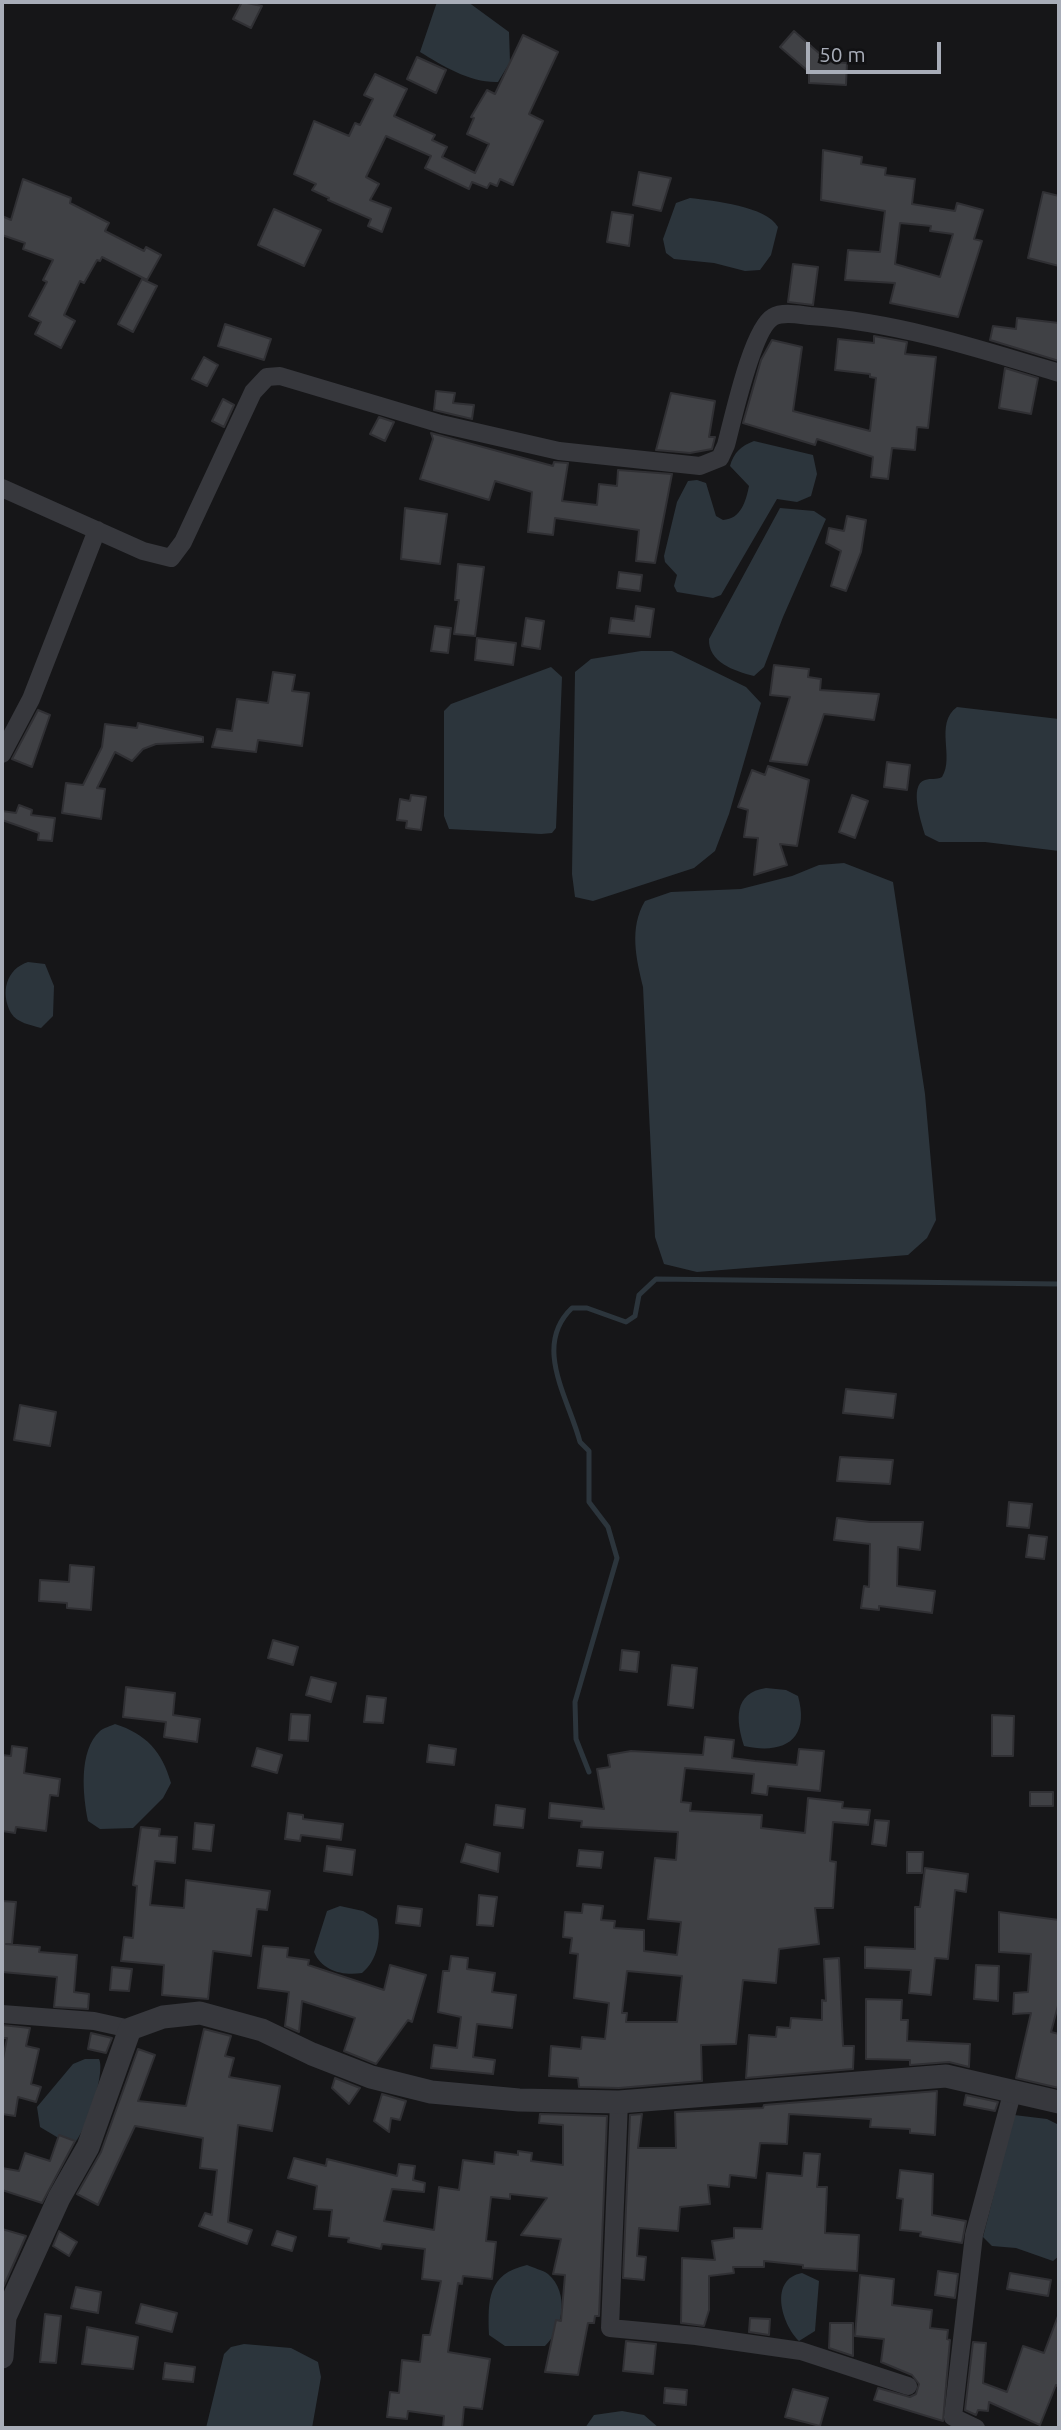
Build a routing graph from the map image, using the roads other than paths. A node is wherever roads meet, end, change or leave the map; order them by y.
1 (1059, 373) edge
2 (2, 488) edge
3 (97, 530) junction
4 (2, 754) edge
5 (2, 2014) edge
6 (130, 2029) junction
7 (1013, 2090) junction
8 (619, 2102) junction
9 (1059, 2102) edge
10 (611, 2323) dead end
11 (2, 2357) edge
12 (908, 2386) dead end
13 (976, 2428) edge

1 - 3 street
2 - 3 street
3 - 4 street
5 - 6 street
6 - 8 street
6 - 11 street
7 - 8 street
7 - 9 street
7 - 13 street
8 - 10 street
8 - 12 street

